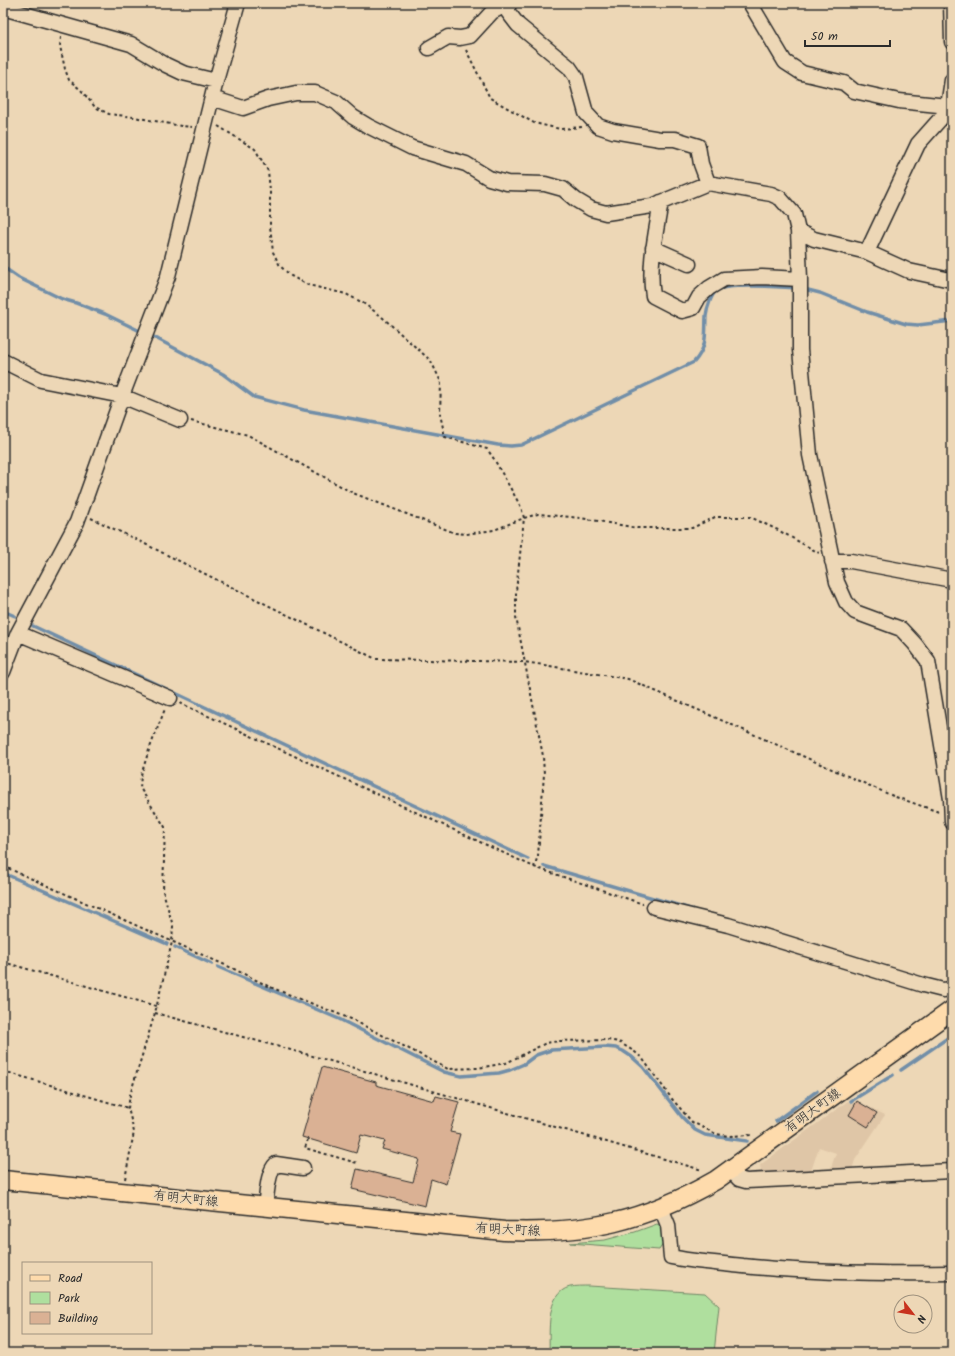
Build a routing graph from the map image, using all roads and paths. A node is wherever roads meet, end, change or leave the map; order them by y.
1 (238, 3) edge
2 (750, 3) edge
3 (951, 3) edge
4 (508, 4) edge
5 (3, 8) edge
6 (62, 24) junction
7 (460, 38) junction
8 (952, 42) edge
9 (429, 48) dead end
10 (952, 80) edge
11 (216, 81) junction
12 (212, 98) junction
13 (947, 116) edge
14 (206, 125) junction
15 (598, 126) junction
16 (708, 183) junction
17 (661, 202) junction
18 (798, 231) junction
19 (653, 248) junction
20 (867, 252) junction
21 (689, 264) dead end
22 (800, 279) junction
23 (952, 279) edge
24 (3, 361) edge
25 (122, 396) junction
26 (180, 420) joint
27 (80, 513) junction
28 (524, 518) junction
29 (832, 561) junction
30 (952, 580) edge
31 (18, 633) junction
32 (525, 662) junction
33 (3, 672) edge
34 (170, 698) junction
35 (952, 816) edge
36 (952, 822) edge
37 (3, 866) edge
38 (534, 867) junction
39 (654, 907) joint
40 (172, 942) junction
41 (3, 962) edge
42 (952, 989) edge
43 (156, 1006) junction
44 (952, 1010) edge
45 (155, 1013) junction
46 (3, 1071) edge
47 (128, 1108) junction
48 (741, 1136) dead end
49 (308, 1139) dead end
50 (356, 1163) dead end
51 (692, 1167) dead end
52 (303, 1168) dead end
53 (731, 1170) junction
54 (952, 1171) edge
55 (3, 1180) edge
56 (122, 1193) junction
57 (265, 1207) junction
58 (661, 1208) junction
59 (952, 1273) edge

1 - 11 street
2 - 13 street
3 - 8 street
4 - 7 street
4 - 15 street
5 - 6 street
6 - 11 street
6 - 14 path
7 - 9 street
7 - 15 path
10 - 13 street
11 - 12 street
12 - 14 street
12 - 17 street
13 - 20 street
14 - 25 street
14 - 28 path
15 - 16 street
16 - 17 street
16 - 18 street
17 - 19 street
18 - 20 street
18 - 22 street
19 - 21 street
19 - 22 street
20 - 23 street
22 - 29 street
24 - 25 street
25 - 26 street
25 - 27 street
26 - 28 path
27 - 31 street
27 - 32 path
28 - 29 path
28 - 32 path
29 - 30 street
29 - 35 street
31 - 33 street
31 - 34 street
32 - 35 path
32 - 38 path
34 - 38 path
34 - 40 path
35 - 36 street
37 - 40 path
38 - 39 path
39 - 42 street
40 - 43 path
40 - 48 path
41 - 43 path
43 - 45 path
44 - 53 main road, 有明大町線
45 - 47 path
45 - 51 path
46 - 47 path
47 - 56 path
49 - 50 path
52 - 57 street
53 - 54 street
53 - 58 main road, 有明大町線
55 - 56 main road, 有明大町線
56 - 57 main road, 有明大町線
57 - 58 main road, 有明大町線
58 - 59 street

